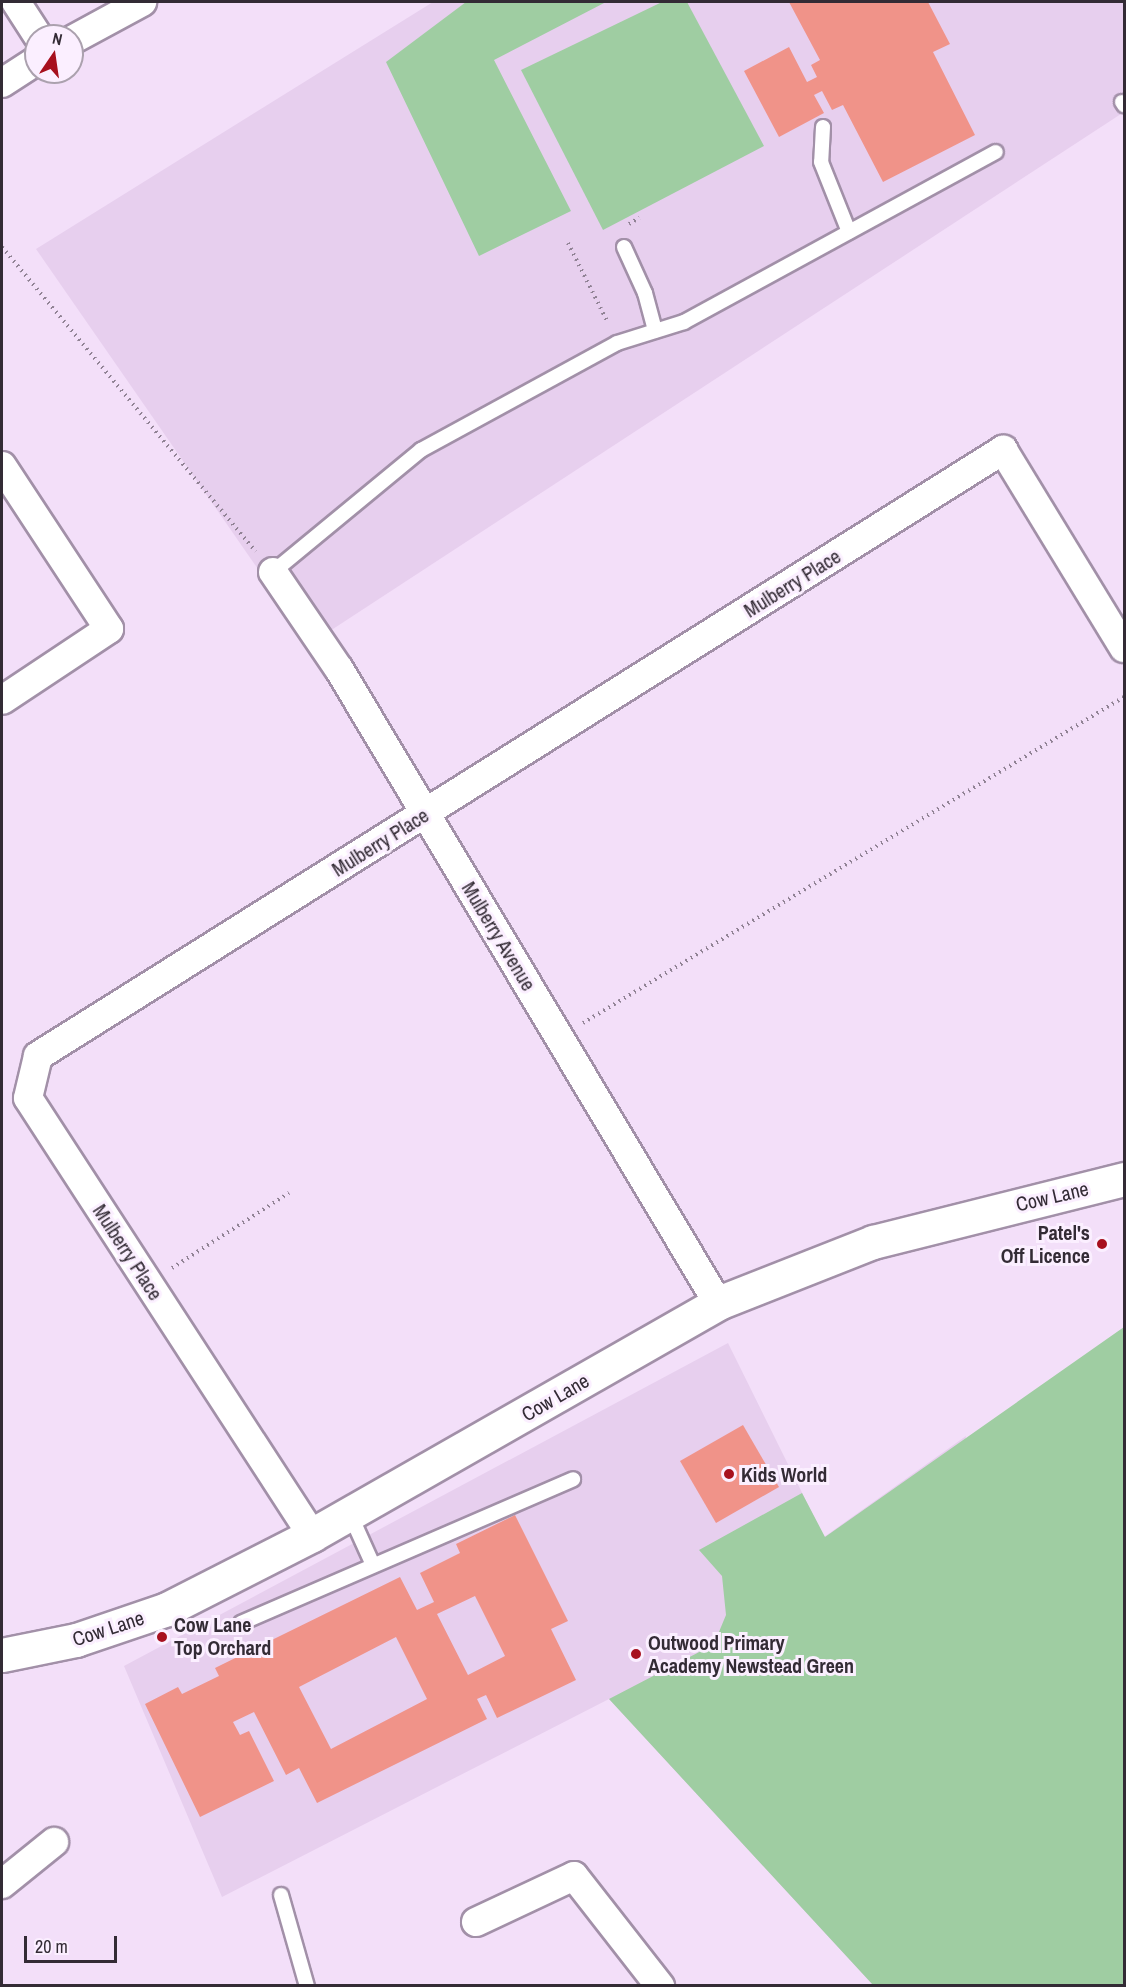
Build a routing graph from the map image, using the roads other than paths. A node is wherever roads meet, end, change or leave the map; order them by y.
1 (16, 2) edge
2 (142, 2) edge
3 (30, 24) edge
4 (84, 33) edge
5 (24, 68) edge
6 (2, 83) edge
7 (823, 127) dead end
8 (996, 152) dead end
9 (849, 232) junction
10 (624, 247) dead end
11 (655, 331) junction
12 (2, 466) edge
13 (273, 572) joint
14 (1125, 648) edge
15 (2, 700) edge
16 (425, 814) junction
17 (1125, 1179) edge
18 (718, 1303) junction
19 (573, 1479) dead end
20 (350, 1514) junction
21 (312, 1535) junction
22 (373, 1565) junction
23 (241, 1623) dead end
24 (2, 1655) edge
25 (54, 1842) dead end
26 (2, 1884) edge
27 (281, 1895) dead end
28 (476, 1922) dead end
29 (307, 1986) edge
30 (660, 1986) edge

1 - 3 street
2 - 4 street
5 - 6 street
7 - 9 lane
8 - 9 lane
9 - 11 lane
10 - 11 lane
11 - 13 lane
12 - 15 street
13 - 16 street, Mulberry Avenue
14 - 16 street, Mulberry Place
16 - 18 street, Mulberry Avenue
16 - 21 street, Mulberry Place
17 - 18 main road, Cow Lane
18 - 20 main road, Cow Lane
19 - 22 lane
20 - 21 main road, Cow Lane
20 - 22 lane
21 - 24 main road, Cow Lane
22 - 23 lane
25 - 26 street
27 - 29 lane
28 - 30 street

